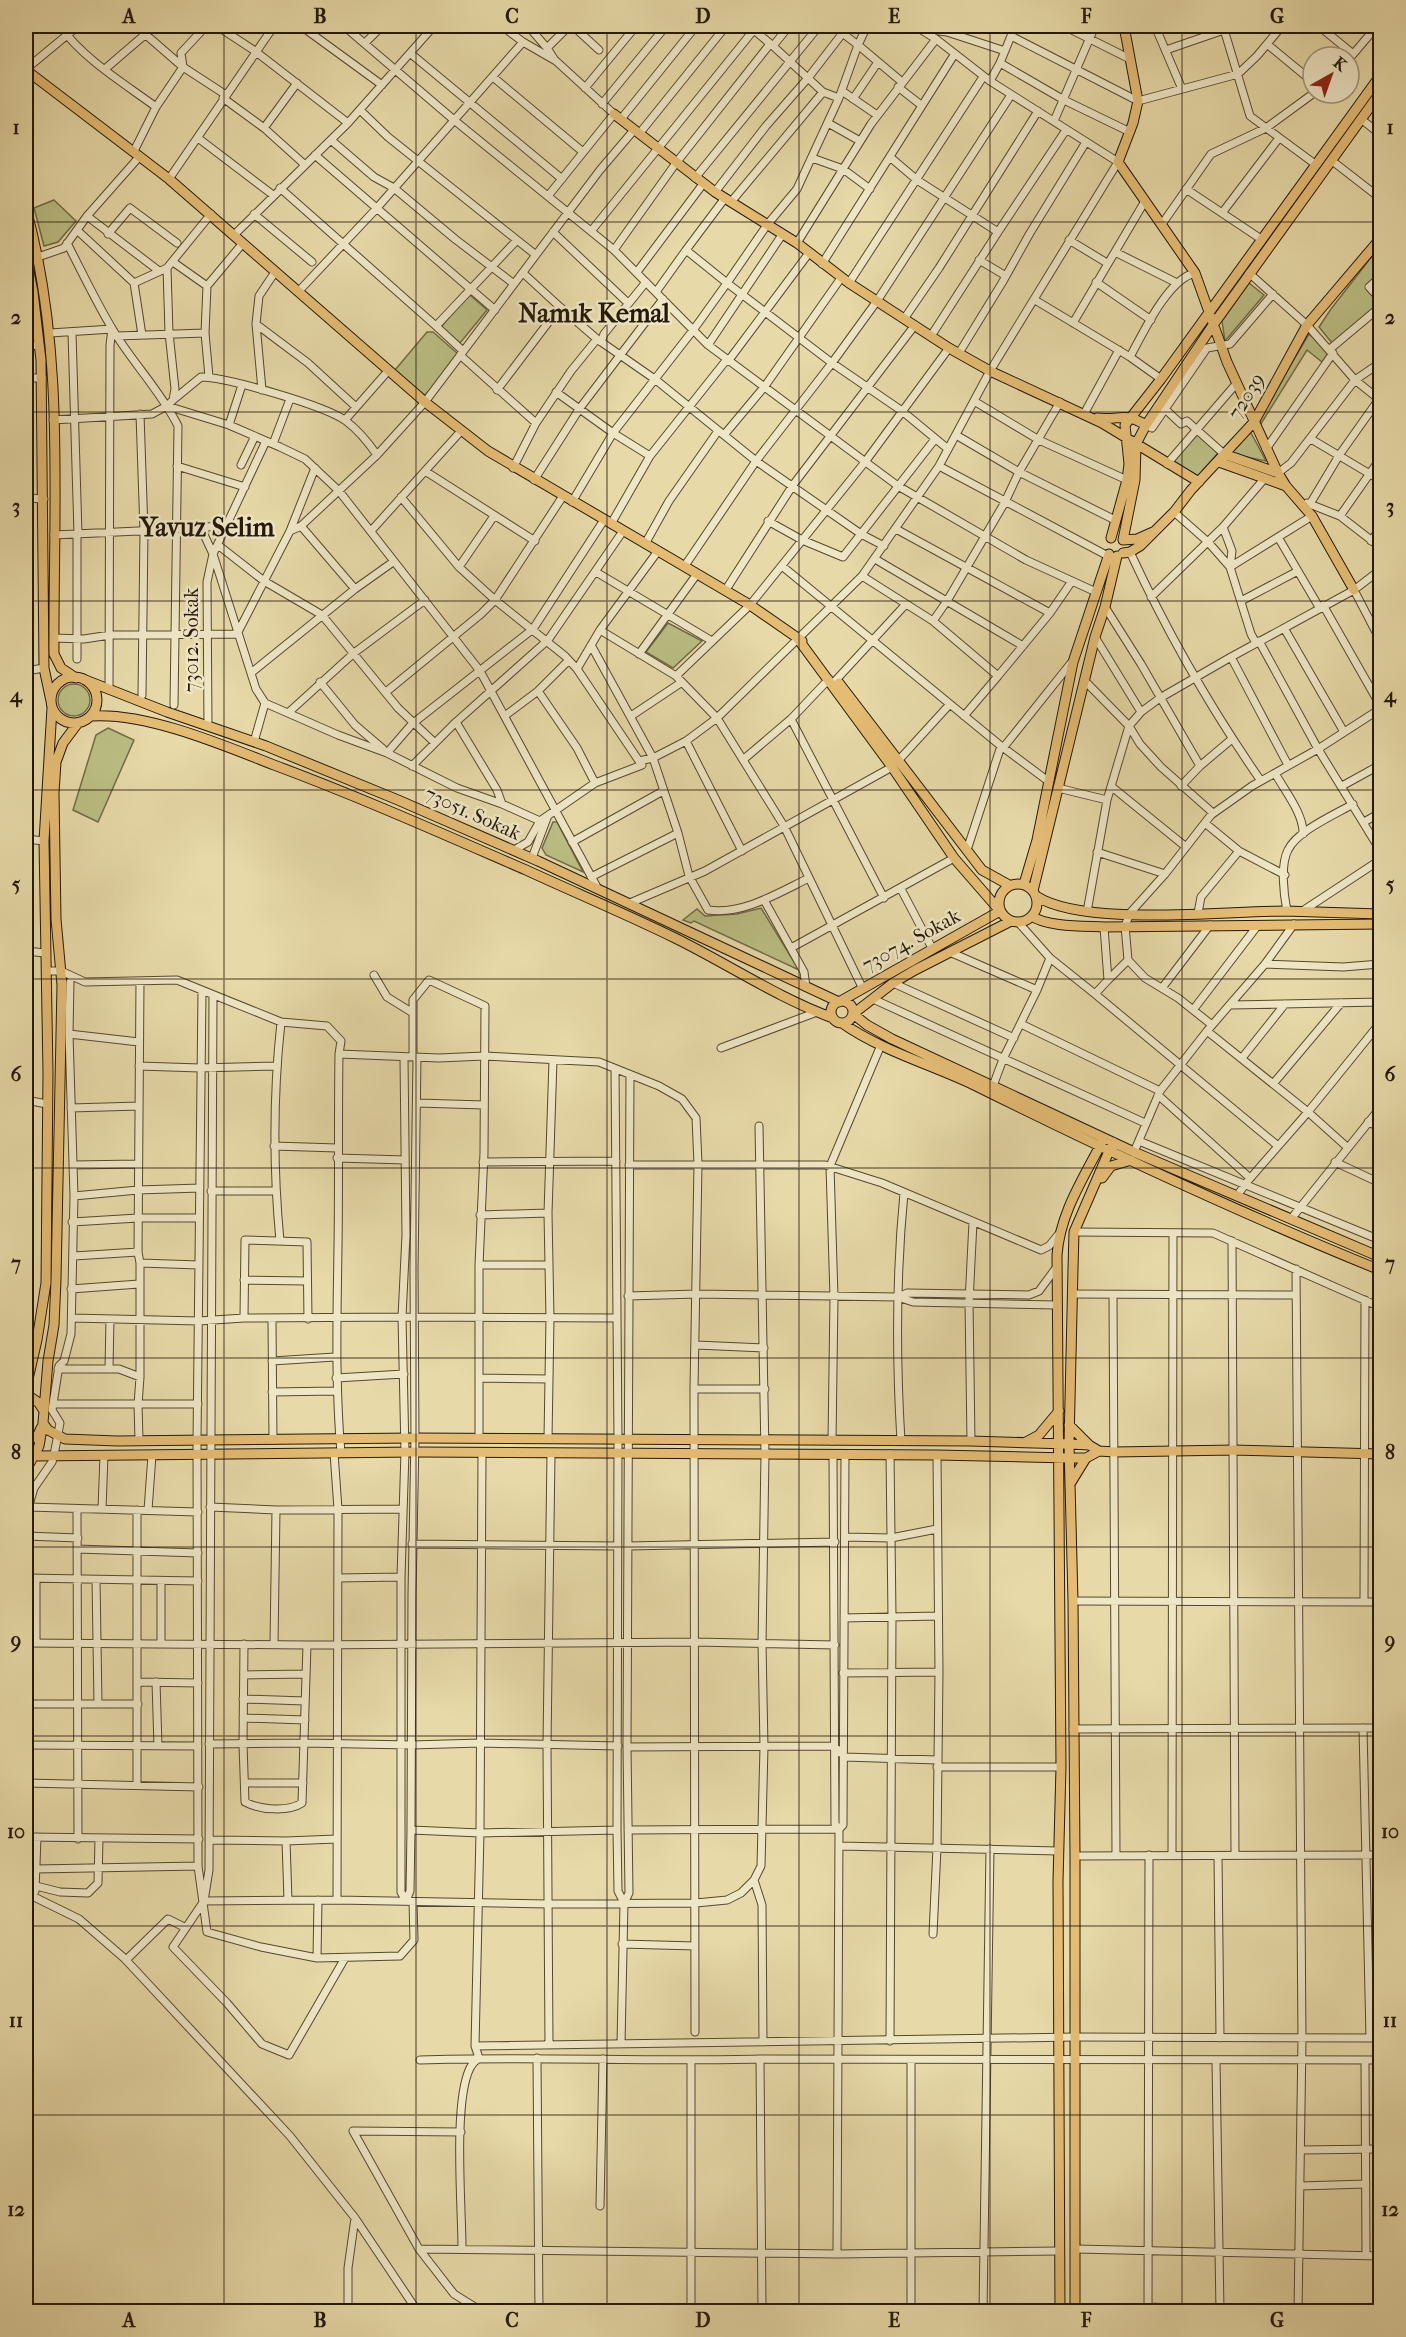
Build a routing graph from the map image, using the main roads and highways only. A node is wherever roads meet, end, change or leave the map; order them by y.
1 (1124, 26) edge
2 (26, 70) edge
3 (1380, 76) edge
4 (1380, 93) edge
5 (617, 117) road end
6 (26, 211) edge
7 (1380, 239) edge
8 (26, 257) edge
9 (29, 293) edge
10 (1209, 313) junction
11 (1213, 325) junction
12 (1086, 415) junction
13 (1132, 417) junction
14 (1254, 422) junction
15 (1146, 425) junction
16 (1127, 438) junction
17 (1136, 444) junction
18 (1221, 458) junction
19 (1278, 473) junction
20 (1199, 482) junction
21 (1286, 486) junction
22 (1155, 531) junction
23 (1111, 538) junction
24 (1123, 540) junction
25 (1117, 554) junction
26 (1354, 590) road end
27 (80, 678) junction
28 (52, 704) junction
29 (91, 716) junction
30 (78, 723) junction
31 (895, 765) junction
32 (1024, 884) junction
33 (1009, 885) junction
34 (1034, 894) junction
35 (1000, 911) junction
36 (1380, 914) edge
37 (1032, 916) junction
38 (1015, 922) junction
39 (1380, 924) edge
40 (861, 988) junction
41 (817, 992) junction
42 (872, 1000) junction
43 (839, 1002) junction
44 (853, 1014) junction
45 (833, 1018) junction
46 (842, 1023) junction
47 (871, 1028) junction
48 (1081, 1138) junction
49 (1102, 1142) junction
50 (1111, 1147) junction
51 (1128, 1161) junction
52 (1074, 1196) junction
53 (1086, 1203) junction
54 (1380, 1257) edge
55 (1380, 1270) edge
56 (26, 1388) edge
57 (26, 1394) edge
58 (1059, 1411) junction
59 (44, 1412) junction
60 (43, 1423) junction
61 (1070, 1425) junction
62 (26, 1436) edge
63 (1026, 1442) junction
64 (1059, 1443) junction
65 (1069, 1444) junction
66 (1089, 1445) junction
67 (1099, 1451) junction
68 (1380, 1454) edge
69 (34, 1456) junction
70 (1020, 1456) junction
71 (1058, 1458) junction
72 (1070, 1458) junction
73 (1086, 1458) junction
74 (26, 1470) edge
75 (1058, 1482) junction
76 (1070, 1484) junction
77 (1060, 2312) edge
78 (1076, 2312) edge

1 - 10 main road
2 - 31 main road
3 - 10 main road
4 - 11 main road
5 - 12 main road
6 - 27 main road
7 - 14 main road, 72039
8 - 9 main road
9 - 28 main road
10 - 11 main road
10 - 13 main road
11 - 14 main road
11 - 15 main road
12 - 13 main road
12 - 16 main road
13 - 15 main road
13 - 16 main road
14 - 18 main road, 72039
14 - 19 main road
15 - 17 main road
16 - 17 main road
16 - 23 main road
17 - 20 main road
17 - 24 main road
18 - 19 main road
18 - 20 main road, 72039
18 - 21 main road
19 - 21 main road
20 - 22 main road, 72039
21 - 26 main road
22 - 24 main road
22 - 25 main road, 72039
23 - 24 main road
23 - 25 main road
24 - 25 main road
25 - 32 main road
25 - 34 main road
27 - 28 main road
27 - 29 main road
27 - 41 main road, 73051. Sokak
28 - 30 main road
28 - 56 main road
29 - 30 main road
29 - 45 main road
30 - 59 main road
31 - 33 main road
31 - 35 main road
32 - 33 main road
32 - 34 main road
33 - 35 main road
34 - 36 main road
34 - 37 main road
35 - 38 main road
35 - 40 main road, 73074. Sokak
37 - 38 main road
37 - 39 main road
38 - 42 main road
40 - 41 main road
40 - 43 main road, 73074. Sokak
41 - 43 main road, 73051. Sokak
42 - 44 main road
42 - 47 main road
43 - 44 main road
43 - 45 main road
44 - 46 main road
44 - 47 main road
45 - 46 main road
46 - 48 main road
47 - 49 main road
48 - 49 main road
48 - 52 main road
49 - 50 main road
49 - 52 main road
50 - 51 main road
50 - 53 main road
50 - 54 main road
51 - 53 main road
51 - 55 main road
52 - 58 main road
53 - 61 main road
57 - 59 main road
58 - 63 main road
58 - 64 main road
59 - 60 main road
60 - 62 main road
60 - 63 main road
60 - 69 main road
61 - 65 main road
61 - 66 main road
63 - 64 main road
64 - 65 main road
64 - 71 main road
65 - 66 main road
65 - 72 main road
66 - 67 main road
67 - 68 main road
67 - 73 main road
69 - 70 main road
69 - 74 main road
70 - 71 main road
70 - 75 main road
71 - 72 main road
71 - 75 main road
72 - 73 main road
72 - 76 main road
73 - 76 main road
75 - 77 main road
76 - 78 main road

